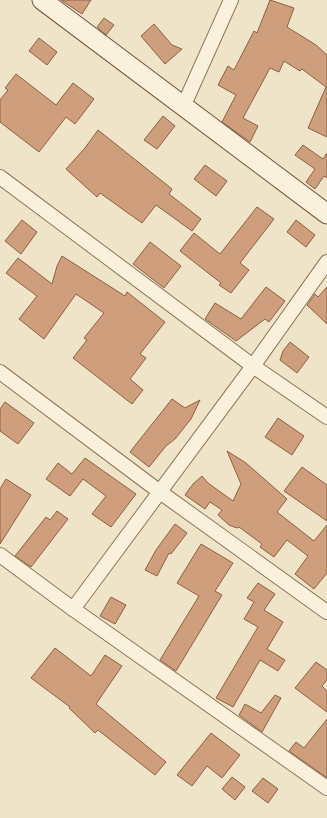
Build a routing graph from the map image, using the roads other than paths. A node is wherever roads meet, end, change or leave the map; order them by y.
1 (231, 0) edge
2 (51, 3) edge
3 (183, 106) junction
4 (0, 176) edge
5 (327, 214) edge
6 (327, 262) edge
7 (253, 366) junction
8 (0, 372) edge
9 (327, 417) edge
10 (160, 492) junction
11 (0, 555) edge
12 (72, 609) junction
13 (327, 612) edge
14 (327, 788) edge

1 - 3 street
2 - 3 street
3 - 5 street
4 - 7 street
6 - 7 street
7 - 9 street
7 - 10 street
8 - 10 street
10 - 12 street
10 - 13 street
11 - 12 street
12 - 14 street

